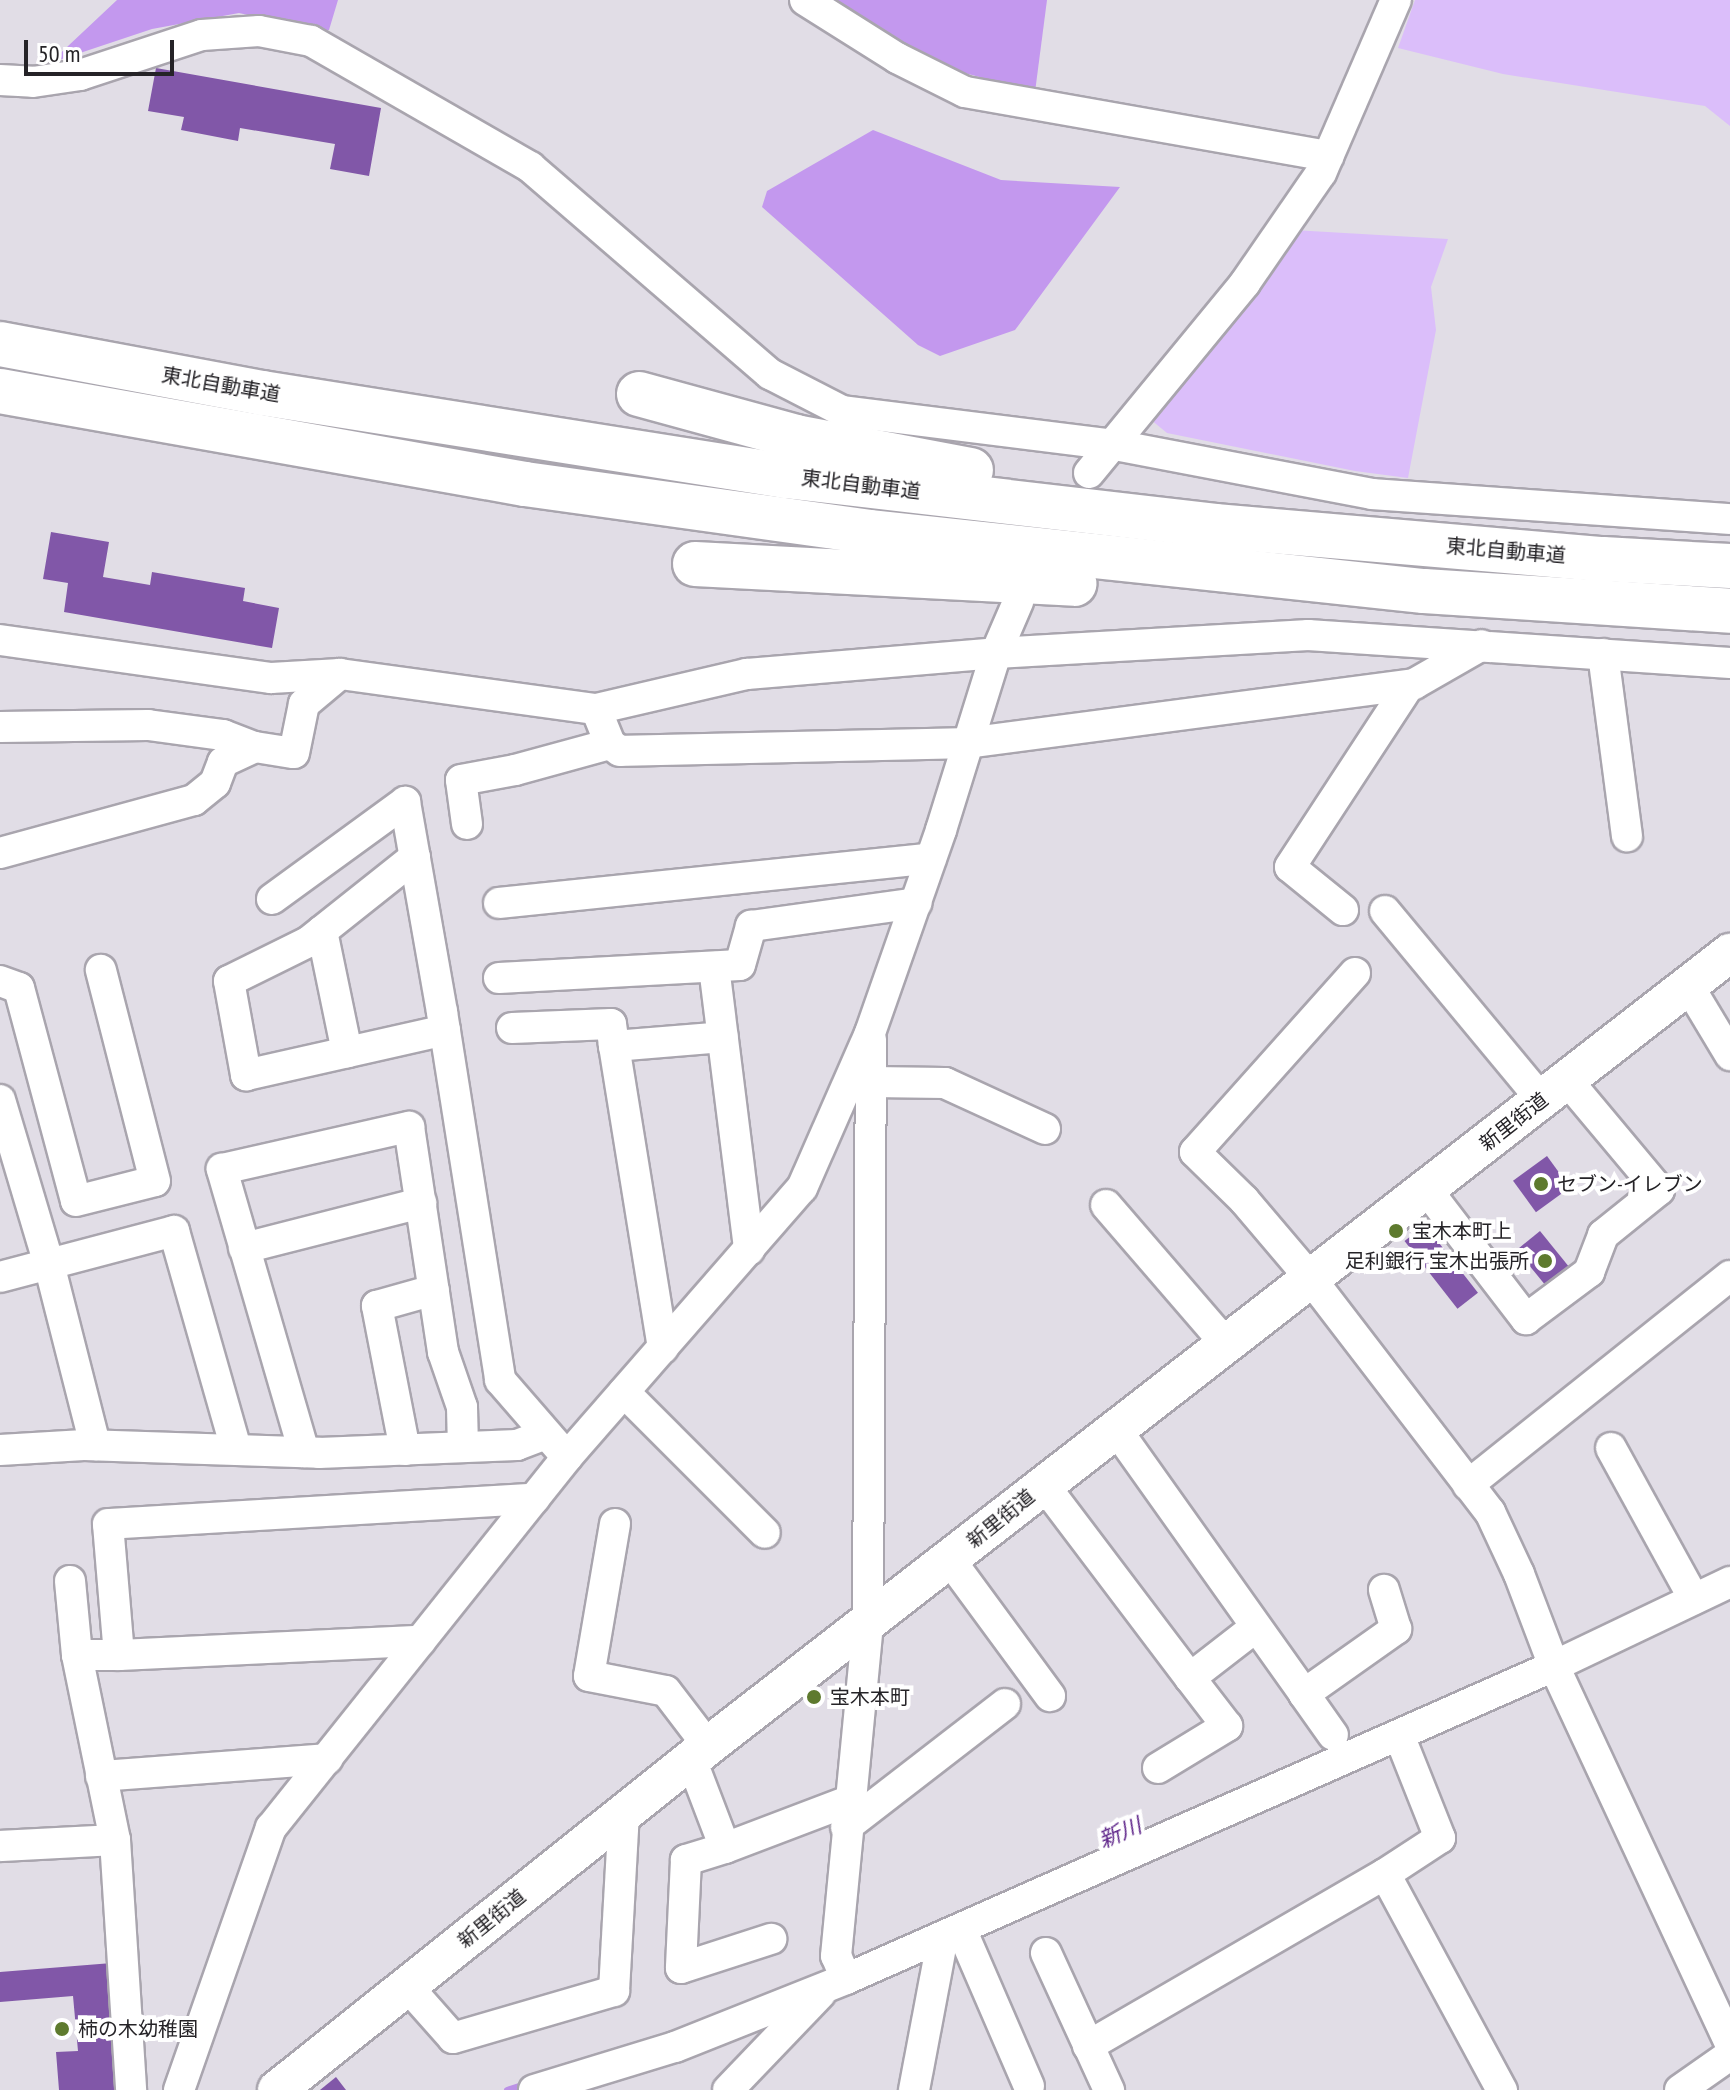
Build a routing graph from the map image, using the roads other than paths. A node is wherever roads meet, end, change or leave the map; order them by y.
1 (805, 0) edge
2 (1396, 0) edge
3 (0, 80) edge
4 (1328, 156) junction
5 (0, 344) edge
6 (0, 391) edge
7 (639, 394) dead end
8 (1115, 445) junction
9 (1089, 473) dead end
10 (1730, 519) edge
11 (1215, 526) junction
12 (695, 564) dead end
13 (1730, 566) edge
14 (1424, 591) junction
15 (1018, 602) dead end
16 (1730, 611) edge
17 (0, 640) edge
18 (1482, 645) junction
19 (996, 653) junction
20 (1603, 654) junction
21 (1730, 663) edge
22 (340, 674) junction
23 (1409, 685) junction
24 (596, 709) junction
25 (0, 727) edge
26 (967, 743) junction
27 (610, 744) junction
28 (255, 747) junction
29 (467, 824) dead end
30 (1627, 836) dead end
31 (0, 853) edge
32 (415, 857) junction
33 (931, 858) junction
34 (272, 899) dead end
35 (499, 903) dead end
36 (916, 903) junction
37 (1343, 910) dead end
38 (1385, 911) dead end
39 (322, 931) junction
40 (1730, 953) edge
41 (0, 959) edge
42 (714, 967) junction
43 (101, 970) dead end
44 (1355, 973) dead end
45 (499, 978) dead end
46 (0, 979) edge
47 (1688, 985) junction
48 (512, 1028) dead end
49 (445, 1030) junction
50 (870, 1033) junction
51 (723, 1037) junction
52 (614, 1046) junction
53 (347, 1052) junction
54 (1730, 1055) edge
55 (872, 1082) junction
56 (1554, 1090) junction
57 (0, 1100) edge
58 (1045, 1129) dead end
59 (1427, 1190) junction
60 (421, 1203) junction
61 (1106, 1205) dead end
62 (244, 1248) junction
63 (749, 1250) junction
64 (49, 1264) junction
65 (1730, 1276) edge
66 (0, 1277) edge
67 (1311, 1279) junction
68 (434, 1290) junction
69 (1226, 1344) junction
70 (663, 1348) junction
71 (624, 1392) junction
72 (1116, 1429) junction
73 (546, 1434) junction
74 (95, 1445) junction
75 (463, 1447) junction
76 (1611, 1448) dead end
77 (236, 1449) junction
78 (0, 1450) edge
79 (405, 1450) junction
80 (304, 1452) junction
81 (567, 1457) junction
82 (1044, 1485) junction
83 (1468, 1485) junction
84 (534, 1499) junction
85 (615, 1524) dead end
86 (765, 1533) dead end
87 (950, 1560) junction
88 (70, 1581) dead end
89 (1730, 1582) edge
90 (1384, 1590) dead end
91 (1694, 1599) junction
92 (868, 1623) junction
93 (1256, 1627) junction
94 (421, 1641) junction
95 (77, 1655) junction
96 (119, 1655) junction
97 (1549, 1656) junction
98 (1190, 1678) junction
99 (1304, 1694) junction
100 (1050, 1696) dead end
101 (1005, 1704) dead end
102 (1333, 1735) dead end
103 (1399, 1735) junction
104 (700, 1752) junction
105 (327, 1759) junction
106 (1158, 1768) dead end
107 (101, 1776) junction
108 (624, 1813) junction
109 (848, 1814) junction
110 (115, 1840) junction
111 (0, 1846) edge
112 (725, 1848) junction
113 (1385, 1874) junction
114 (952, 1933) junction
115 (771, 1939) dead end
116 (1046, 1953) dead end
117 (837, 1974) junction
118 (407, 1986) junction
119 (1730, 2044) edge
120 (1088, 2046) junction
121 (1730, 2055) edge
122 (1029, 2086) dead end
123 (131, 2090) edge
124 (179, 2090) edge
125 (277, 2090) edge
126 (534, 2090) edge
127 (728, 2090) edge
128 (914, 2090) edge
129 (1109, 2090) edge
130 (1502, 2090) edge
131 (1680, 2090) edge

1 - 4 street
2 - 4 street
3 - 8 street
4 - 8 street
5 - 11 highway, 東北自動車道
6 - 14 highway
7 - 11 highway
8 - 9 street
8 - 10 street
11 - 13 highway, 東北自動車道
12 - 14 highway
14 - 16 highway
15 - 19 street
17 - 22 street
18 - 19 street
18 - 20 street
18 - 23 street
19 - 24 street
19 - 26 street
20 - 21 street
20 - 30 street
22 - 24 street
22 - 28 street
23 - 26 street
23 - 37 street
24 - 27 street
25 - 28 street
26 - 27 street
26 - 33 street
27 - 29 street
28 - 31 street
32 - 34 street
32 - 39 street
32 - 49 street
33 - 35 street
33 - 36 street
36 - 42 street
36 - 50 street
38 - 56 street
39 - 53 street
39 - 53 street
40 - 47 main road, 新里街道
41 - 46 street
42 - 45 street
42 - 51 street
43 - 46 street
44 - 67 street
47 - 54 street
47 - 56 main road, 新里街道
48 - 52 street
49 - 53 street
49 - 73 street
50 - 55 street
50 - 63 street
51 - 52 street
51 - 63 street
52 - 70 street
55 - 58 street
55 - 92 street
56 - 59 main road, 新里街道
56 - 59 street
57 - 64 street
59 - 67 main road, 新里街道
60 - 62 street
60 - 62 street
60 - 68 street
61 - 69 street
62 - 80 street
63 - 70 street
64 - 66 street
64 - 74 street
64 - 77 street
65 - 83 street
67 - 69 main road, 新里街道
67 - 83 street
68 - 75 street
68 - 79 street
69 - 72 main road, 新里街道
70 - 71 street
71 - 81 street
71 - 86 street
72 - 82 main road, 新里街道
72 - 93 street
73 - 75 street
73 - 81 street
74 - 77 street
74 - 78 street
75 - 79 street
76 - 91 street
77 - 80 street
79 - 80 street
81 - 84 street
82 - 87 main road, 新里街道
82 - 98 street
83 - 97 street
84 - 94 street
84 - 96 street
85 - 104 street
87 - 92 main road, 新里街道
87 - 100 street
88 - 95 street
89 - 91 street
90 - 99 street
91 - 97 street
92 - 104 main road, 新里街道
92 - 109 street
93 - 98 street
93 - 99 street
94 - 96 street
94 - 105 street
95 - 96 street
95 - 107 street
97 - 103 street
97 - 119 street
98 - 106 street
99 - 102 street
101 - 109 street
103 - 113 street
103 - 114 street
104 - 108 main road, 新里街道
104 - 112 street
105 - 107 street
105 - 124 street
107 - 110 street
108 - 118 main road, 新里街道
108 - 118 street
109 - 112 street
109 - 117 street
110 - 111 street
110 - 123 street
112 - 115 street
113 - 120 street
113 - 130 street
114 - 117 street
114 - 122 street
114 - 128 street
116 - 120 street
117 - 126 street
117 - 127 street
118 - 125 main road, 新里街道
120 - 129 street
121 - 131 street

